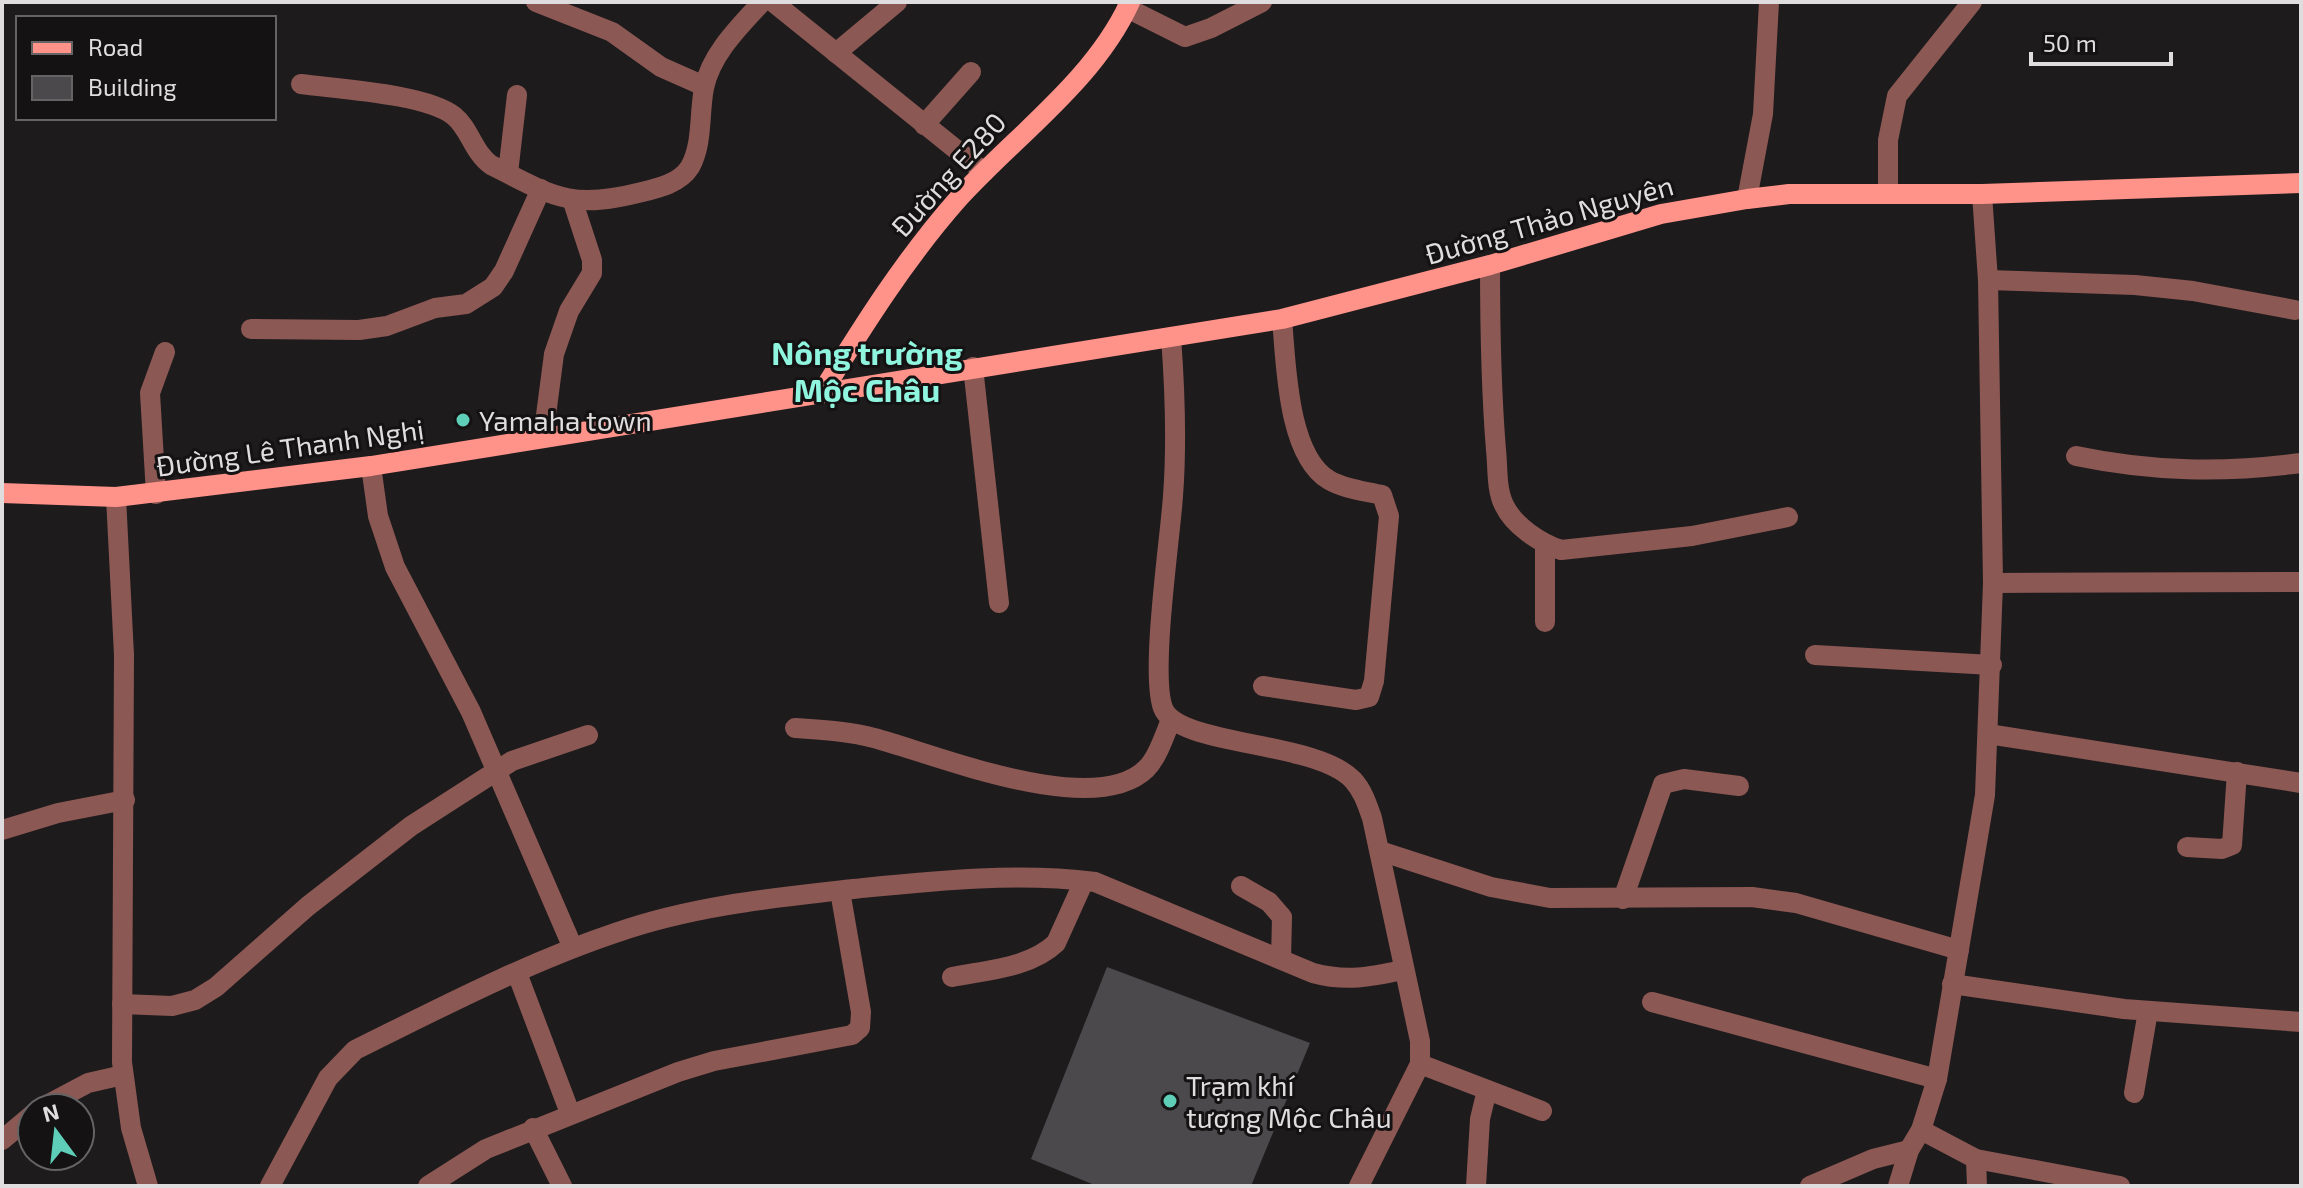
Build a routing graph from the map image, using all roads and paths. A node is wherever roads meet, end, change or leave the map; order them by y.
1 (762, 2) edge
2 (773, 2) edge
3 (897, 2) edge
4 (1262, 2) edge
5 (1769, 2) edge
6 (1972, 2) edge
7 (545, 3) edge
8 (1129, 5) edge
9 (836, 53) junction
10 (971, 72) dead end
11 (301, 84) dead end
12 (704, 86) junction
13 (517, 95) dead end
14 (924, 125) junction
15 (984, 172) junction
16 (508, 173) junction
17 (2301, 183) edge
18 (541, 189) junction
19 (1888, 194) junction
20 (1982, 194) junction
21 (1747, 199) junction
22 (573, 202) junction
23 (1490, 265) junction
24 (1988, 280) junction
25 (2295, 310) dead end
26 (1282, 319) junction
27 (251, 329) dead end
28 (1171, 337) junction
29 (165, 352) dead end
30 (973, 367) junction
31 (821, 394) junction
32 (543, 438) junction
33 (2076, 456) dead end
34 (2301, 463) edge
35 (371, 466) junction
36 (2, 493) edge
37 (156, 494) junction
38 (116, 497) junction
39 (1788, 517) dead end
40 (1545, 545) junction
41 (2301, 582) edge
42 (1993, 583) junction
43 (999, 603) dead end
44 (1545, 622) dead end
45 (1815, 655) dead end
46 (1992, 665) junction
47 (1263, 686) dead end
48 (1171, 720) junction
49 (795, 728) dead end
50 (1988, 734) junction
51 (588, 735) dead end
52 (495, 770) junction
53 (2237, 772) junction
54 (2301, 783) edge
55 (1739, 786) dead end
56 (125, 800) junction
57 (2, 830) edge
58 (2187, 847) dead end
59 (1380, 851) junction
60 (1084, 881) junction
61 (1241, 886) dead end
62 (840, 891) junction
63 (1623, 899) junction
64 (573, 948) junction
65 (1959, 950) junction
66 (1281, 959) junction
67 (1403, 970) junction
68 (517, 973) junction
69 (952, 977) dead end
70 (1952, 984) junction
71 (1652, 1002) dead end
72 (122, 1004) junction
73 (2148, 1011) junction
74 (2301, 1022) edge
75 (1420, 1064) junction
76 (123, 1075) junction
77 (1937, 1079) junction
78 (1487, 1090) junction
79 (71, 1092) edge
80 (2134, 1093) dead end
81 (1542, 1111) dead end
82 (570, 1113) junction
83 (533, 1128) junction
84 (1921, 1130) junction
85 (1909, 1150) junction
86 (1976, 1159) junction
87 (148, 1186) edge
88 (270, 1186) edge
89 (428, 1186) edge
90 (562, 1186) edge
91 (1359, 1186) edge
92 (1476, 1186) edge
93 (1810, 1186) edge
94 (1898, 1186) edge
95 (1977, 1186) edge
96 (2120, 1186) edge

1 - 12 street
2 - 9 street
3 - 9 street
4 - 8 street
5 - 21 street
6 - 19 street
7 - 12 street
8 - 15 main road, Đường E280
9 - 14 street
10 - 14 street
11 - 16 street
12 - 22 street
13 - 16 street
14 - 15 street
15 - 31 main road, Đường E280
16 - 18 street
17 - 20 main road, Đường Thảo Nguyên
18 - 22 street
18 - 27 street
19 - 20 main road, Đường Thảo Nguyên
19 - 21 main road, Đường Thảo Nguyên
20 - 24 street
21 - 23 main road, Đường Thảo Nguyên
22 - 32 street
23 - 26 main road, Đường Thảo Nguyên
23 - 40 street
24 - 25 street
24 - 42 street
26 - 28 main road, Đường Thảo Nguyên
26 - 47 street
28 - 30 main road, Đường Thảo Nguyên
28 - 48 street
29 - 37 street
30 - 31 main road, Đường Thảo Nguyên
30 - 43 street
31 - 32 main road, Đường Lê Thanh Nghị
32 - 35 main road, Đường Lê Thanh Nghị
33 - 34 street
35 - 37 main road, Đường Lê Thanh Nghị
35 - 52 street
36 - 38 main road, Đường Lê Thanh Nghị
37 - 38 main road, Đường Lê Thanh Nghị
38 - 56 street
39 - 40 street
40 - 44 street
41 - 42 street
42 - 46 street
45 - 46 street
46 - 50 street
48 - 49 street
48 - 59 street
50 - 53 street
50 - 65 street
51 - 52 street
52 - 64 street
52 - 72 street
53 - 54 street
53 - 58 street
55 - 63 street
56 - 57 street
56 - 72 street
59 - 63 street
59 - 67 street
60 - 62 street
60 - 66 street
60 - 69 street
61 - 66 street
62 - 64 street
62 - 82 street
63 - 65 street
64 - 68 street
65 - 70 street
66 - 67 street
67 - 75 street
68 - 82 street
68 - 88 street
70 - 73 street
70 - 77 street
71 - 77 street
72 - 76 street
73 - 74 street
73 - 80 street
75 - 78 street
75 - 91 street
76 - 79 street
76 - 87 street
77 - 84 street
78 - 81 street
78 - 92 street
82 - 83 street
83 - 89 street
83 - 90 street
84 - 85 street
84 - 86 street
85 - 93 street
85 - 94 street
86 - 95 street
86 - 96 street

